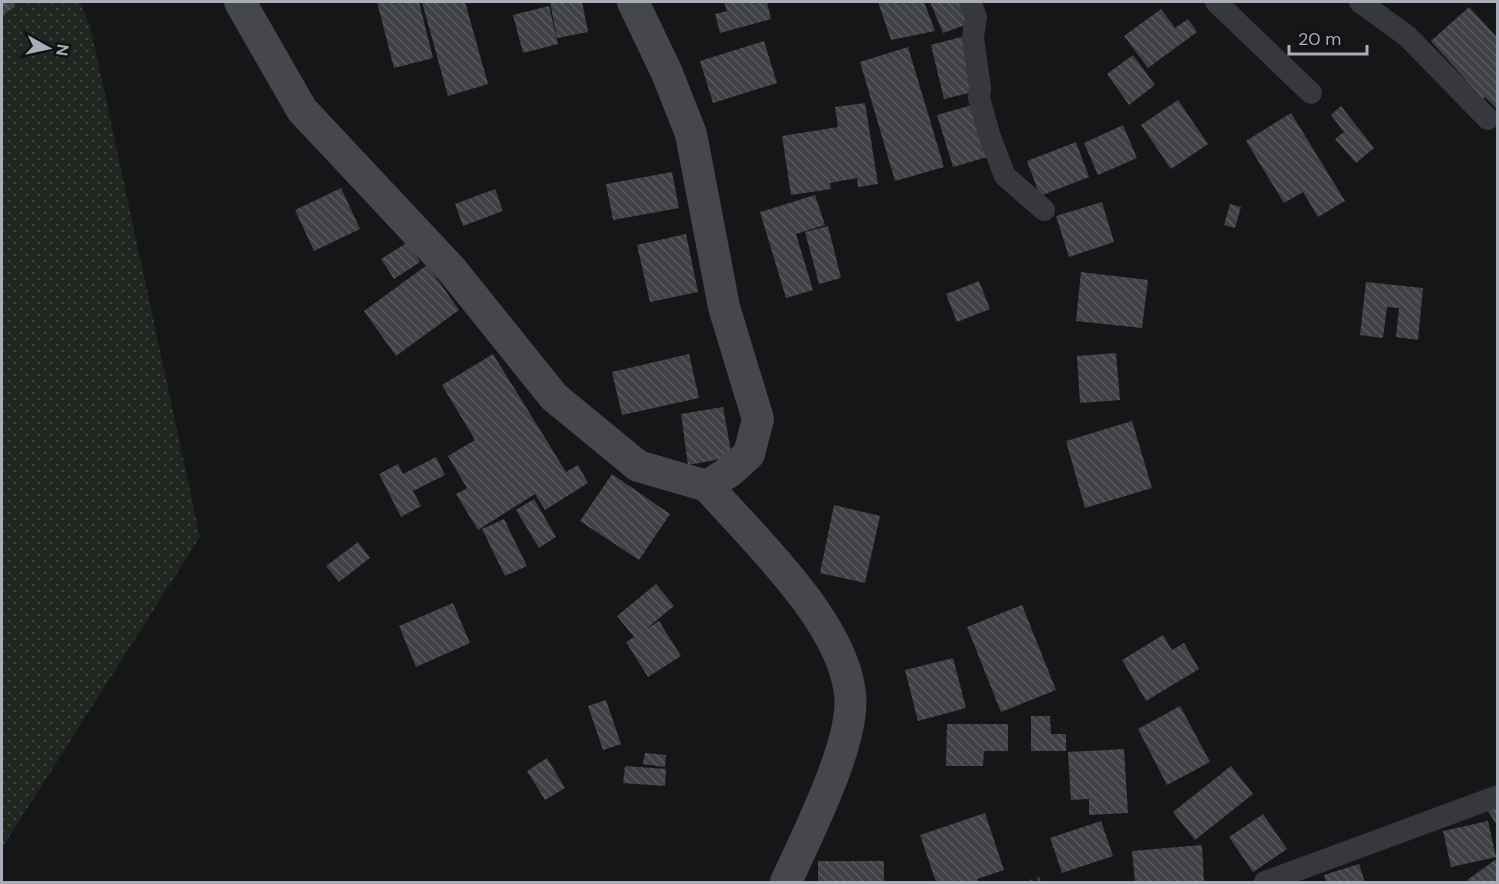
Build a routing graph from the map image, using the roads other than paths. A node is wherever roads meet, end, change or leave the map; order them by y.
1 (240, 2) edge
2 (633, 2) edge
3 (970, 2) edge
4 (1216, 2) edge
5 (1360, 2) edge
6 (1311, 93) dead end
7 (1488, 119) dead end
8 (1044, 210) dead end
9 (708, 486) junction
10 (1497, 796) edge
11 (786, 882) edge
12 (1265, 882) edge

1 - 9 street
2 - 9 street
3 - 8 street
4 - 6 street
5 - 7 street
9 - 11 street
10 - 12 street

